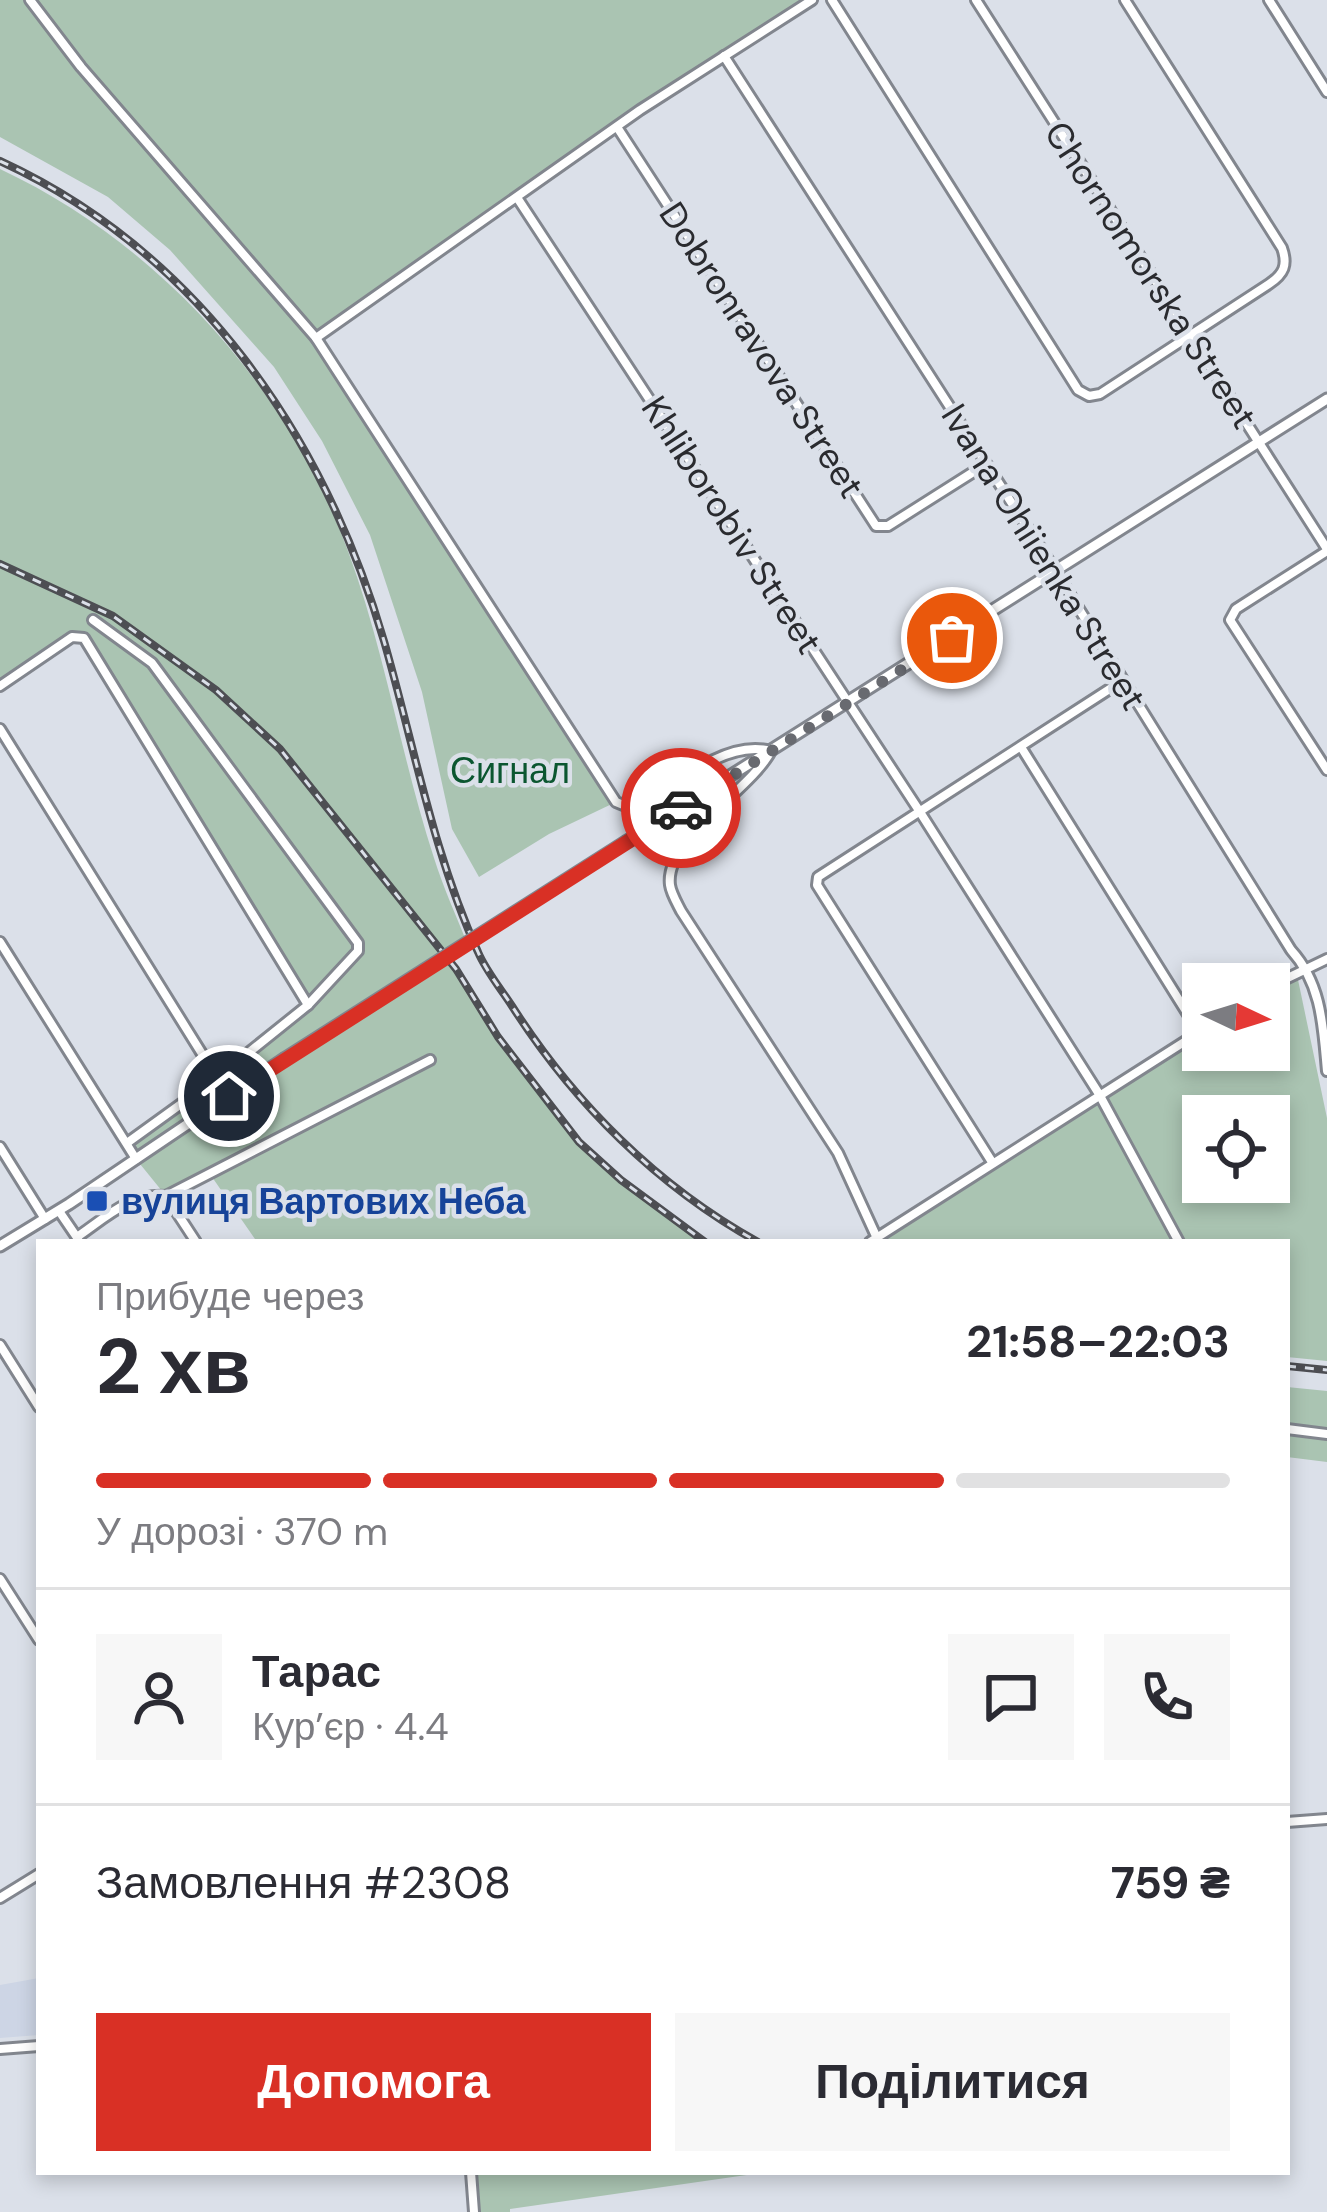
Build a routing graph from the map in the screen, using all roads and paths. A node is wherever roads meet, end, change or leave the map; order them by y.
1 (30, 0) edge
2 (812, 0) edge
3 (832, 0) edge
4 (976, 0) edge
5 (1125, 0) edge
6 (1269, 0) edge
7 (724, 56) junction
8 (1327, 92) edge
9 (617, 127) junction
10 (518, 199) junction
11 (1189, 335) junction
12 (316, 338) junction
13 (1327, 399) edge
14 (1259, 444) junction
15 (986, 464) junction
16 (1327, 550) edge
17 (1056, 572) junction
18 (92, 620) dead end
19 (1122, 681) junction
20 (0, 686) edge
21 (847, 704) junction
22 (0, 729) edge
23 (1022, 748) junction
24 (771, 751) junction
25 (1327, 770) edge
26 (920, 812) junction
27 (0, 942) edge
28 (1327, 959) edge
29 (1309, 969) junction
30 (1290, 975) edge
31 (1182, 1001) edge
32 (308, 1005) junction
33 (1182, 1043) edge
34 (430, 1060) dead end
35 (1327, 1071) edge
36 (217, 1078) junction
37 (1099, 1094) junction
38 (127, 1143) junction
39 (0, 1148) edge
40 (136, 1159) junction
41 (992, 1162) junction
42 (161, 1195) junction
43 (58, 1211) junction
44 (45, 1219) junction
45 (77, 1239) edge
46 (79, 1239) edge
47 (194, 1239) edge
48 (873, 1239) edge
49 (1177, 1239) edge
50 (0, 1246) edge
51 (0, 1346) edge
52 (36, 1402) edge
53 (1290, 1430) edge
54 (1327, 1434) edge
55 (0, 1580) edge
56 (36, 1635) edge
57 (1327, 1819) edge
58 (1290, 1822) edge
59 (36, 1876) edge
60 (0, 1898) edge
61 (36, 2046) edge
62 (0, 2049) edge
63 (471, 2175) edge
64 (474, 2212) edge

1 - 12 street
2 - 7 street
3 - 11 street
4 - 11 street, Chornomorska Street
5 - 11 street
6 - 8 street
7 - 9 street
7 - 15 street, Ivana Ohiienka Street
9 - 10 street
9 - 15 street, Dobronravova Street
10 - 12 street
10 - 21 street, Khliborobiv Street
11 - 14 street, Chornomorska Street
12 - 24 street
13 - 14 street
14 - 16 street, Chornomorska Street
14 - 17 street
15 - 17 street, Ivana Ohiienka Street
16 - 25 street
17 - 19 street, Ivana Ohiienka Street
17 - 21 street
18 - 32 street
19 - 23 street
19 - 29 street, Ivana Ohiienka Street
20 - 32 street
21 - 24 street
21 - 26 street, Khliborobiv Street
22 - 36 street
23 - 26 street
23 - 31 street
24 - 40 street, bridge
24 - 48 street
26 - 37 street, Khliborobiv Street
26 - 41 street
27 - 38 street
28 - 29 street
29 - 30 street
29 - 35 street, Ivana Ohiienka Street
32 - 36 street
33 - 37 street
34 - 42 street
36 - 38 street
37 - 41 street
37 - 49 street, Khliborobiv Street
38 - 40 street
39 - 44 street
40 - 43 street
41 - 48 street
42 - 46 street
42 - 47 street
43 - 44 street
43 - 45 street
44 - 50 street
51 - 52 street
53 - 54 street
55 - 56 street
57 - 58 street
59 - 60 street
61 - 62 street
63 - 64 street

